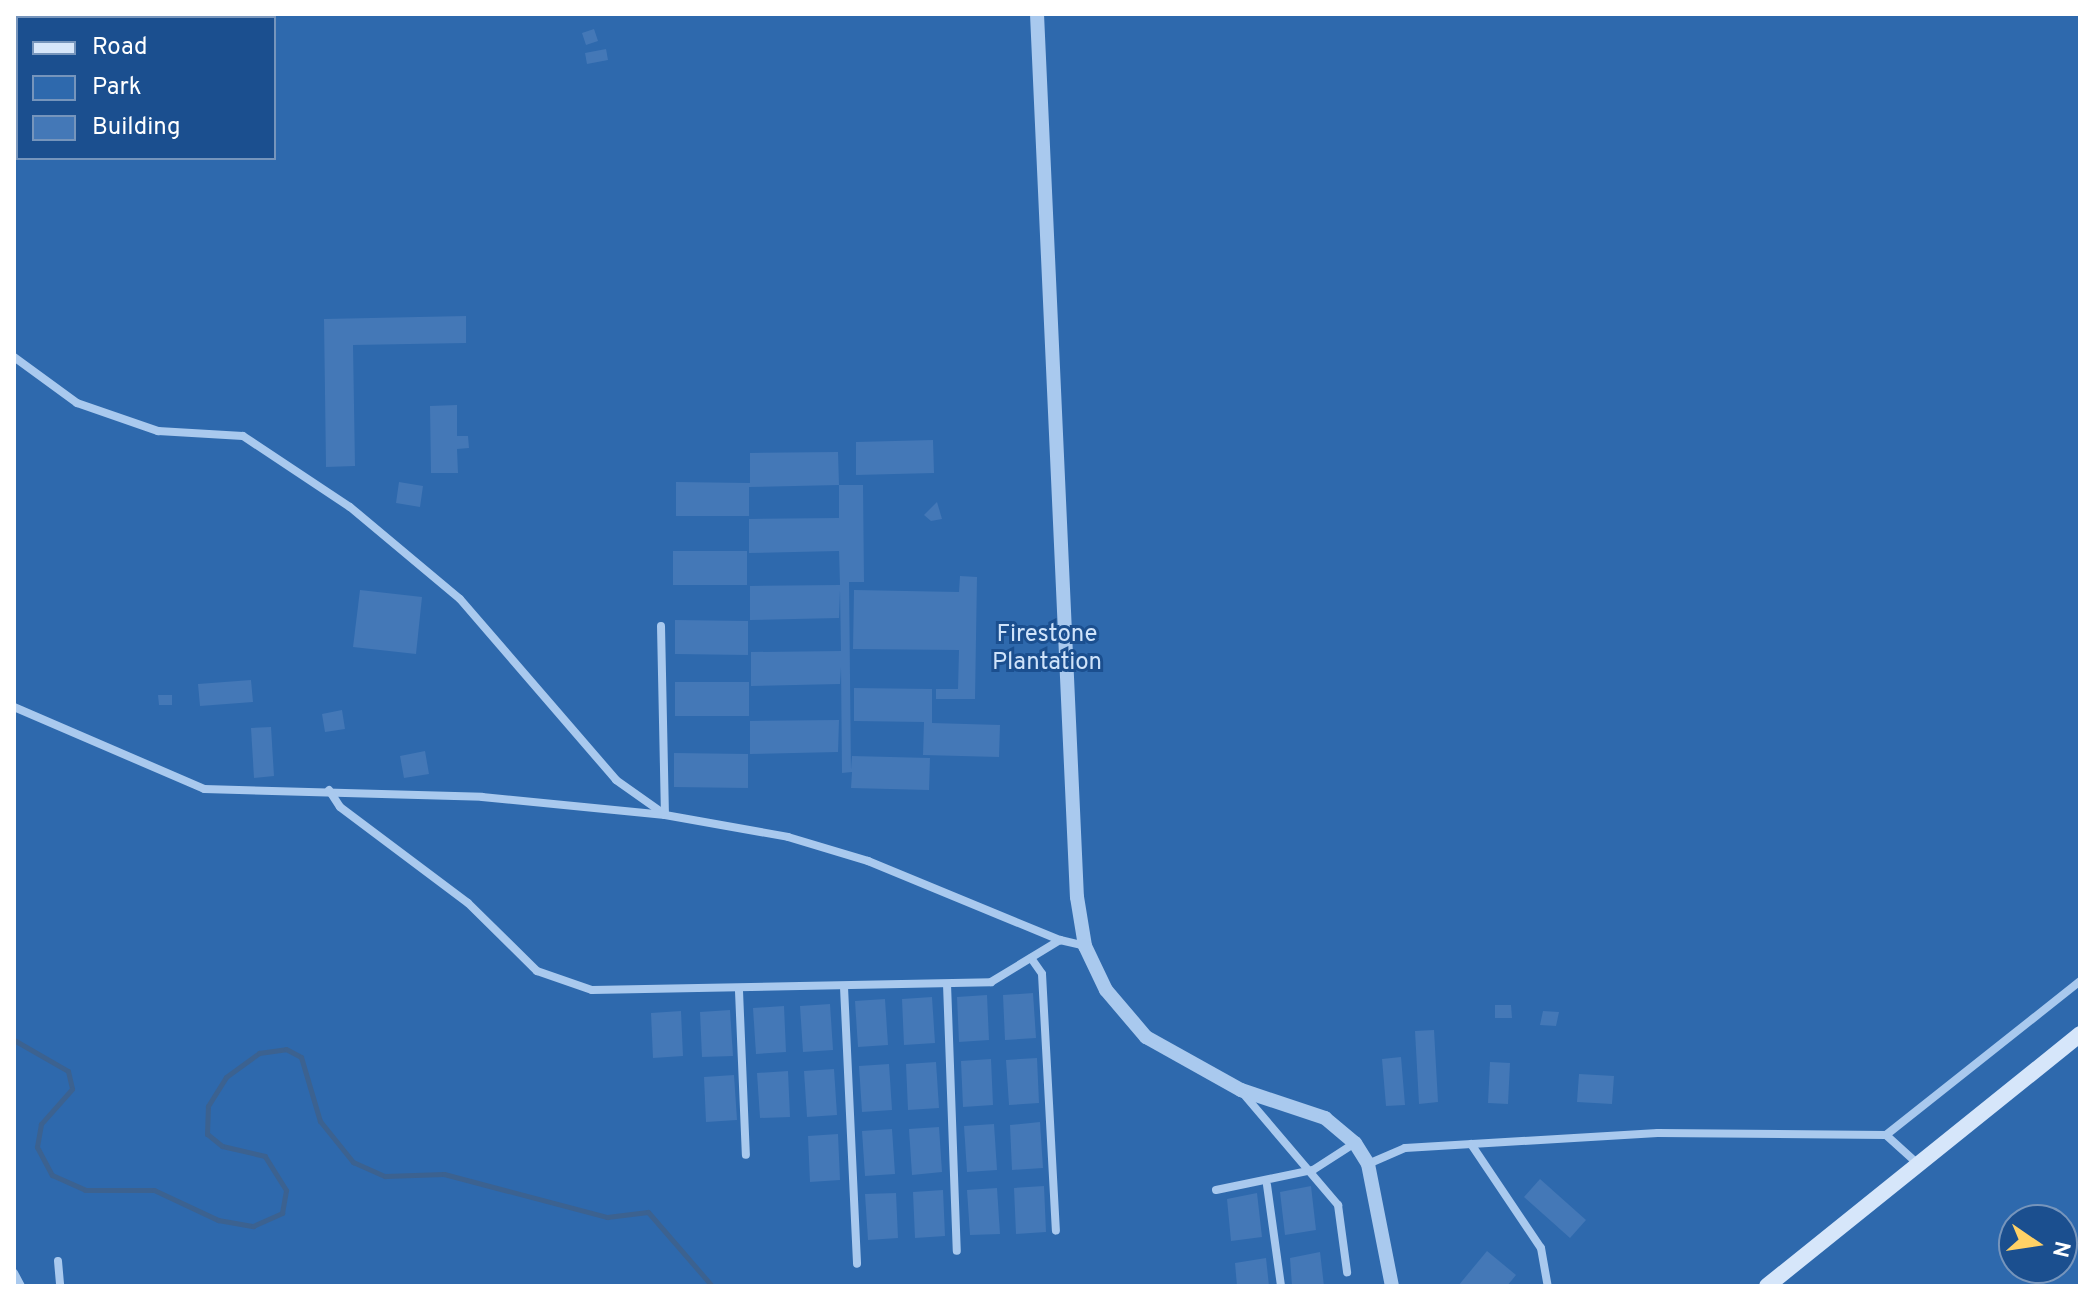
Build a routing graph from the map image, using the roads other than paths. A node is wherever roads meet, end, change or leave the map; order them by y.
1 (1037, 14) edge
2 (14, 357) edge
3 (661, 626) dead end
4 (14, 707) edge
5 (329, 790) junction
6 (665, 815) junction
7 (1060, 940) junction
8 (1085, 946) junction
9 (1031, 958) junction
10 (2080, 981) edge
11 (947, 984) junction
12 (844, 987) junction
13 (739, 991) junction
14 (2080, 1034) edge
15 (1241, 1090) junction
16 (1886, 1135) junction
17 (1355, 1143) junction
18 (1471, 1144) junction
19 (746, 1155) dead end
20 (1368, 1164) junction
21 (1918, 1164) junction
22 (1313, 1170) junction
23 (1267, 1185) junction
24 (1216, 1190) dead end
25 (1056, 1231) dead end
26 (957, 1251) dead end
27 (58, 1261) dead end
28 (857, 1264) dead end
29 (1347, 1272) dead end
30 (14, 1273) edge
31 (21, 1286) edge
32 (60, 1286) edge
33 (1281, 1286) edge
34 (1392, 1286) edge
35 (1548, 1286) edge
36 (1767, 1286) edge

1 - 8 street
2 - 6 street
3 - 6 street
4 - 5 street
5 - 6 street
5 - 13 street
6 - 7 street
7 - 8 street
7 - 9 street
8 - 15 street
9 - 11 street
9 - 25 street
10 - 16 street
11 - 12 street
11 - 26 street
12 - 13 street
12 - 28 street
13 - 19 street
14 - 21 main road
15 - 17 street
15 - 22 street
16 - 18 street
16 - 21 street
17 - 20 street
17 - 22 street
18 - 20 street
18 - 35 street
20 - 34 street
21 - 36 main road
22 - 23 street
22 - 29 street
23 - 24 street
23 - 33 street
27 - 32 street
30 - 31 street

